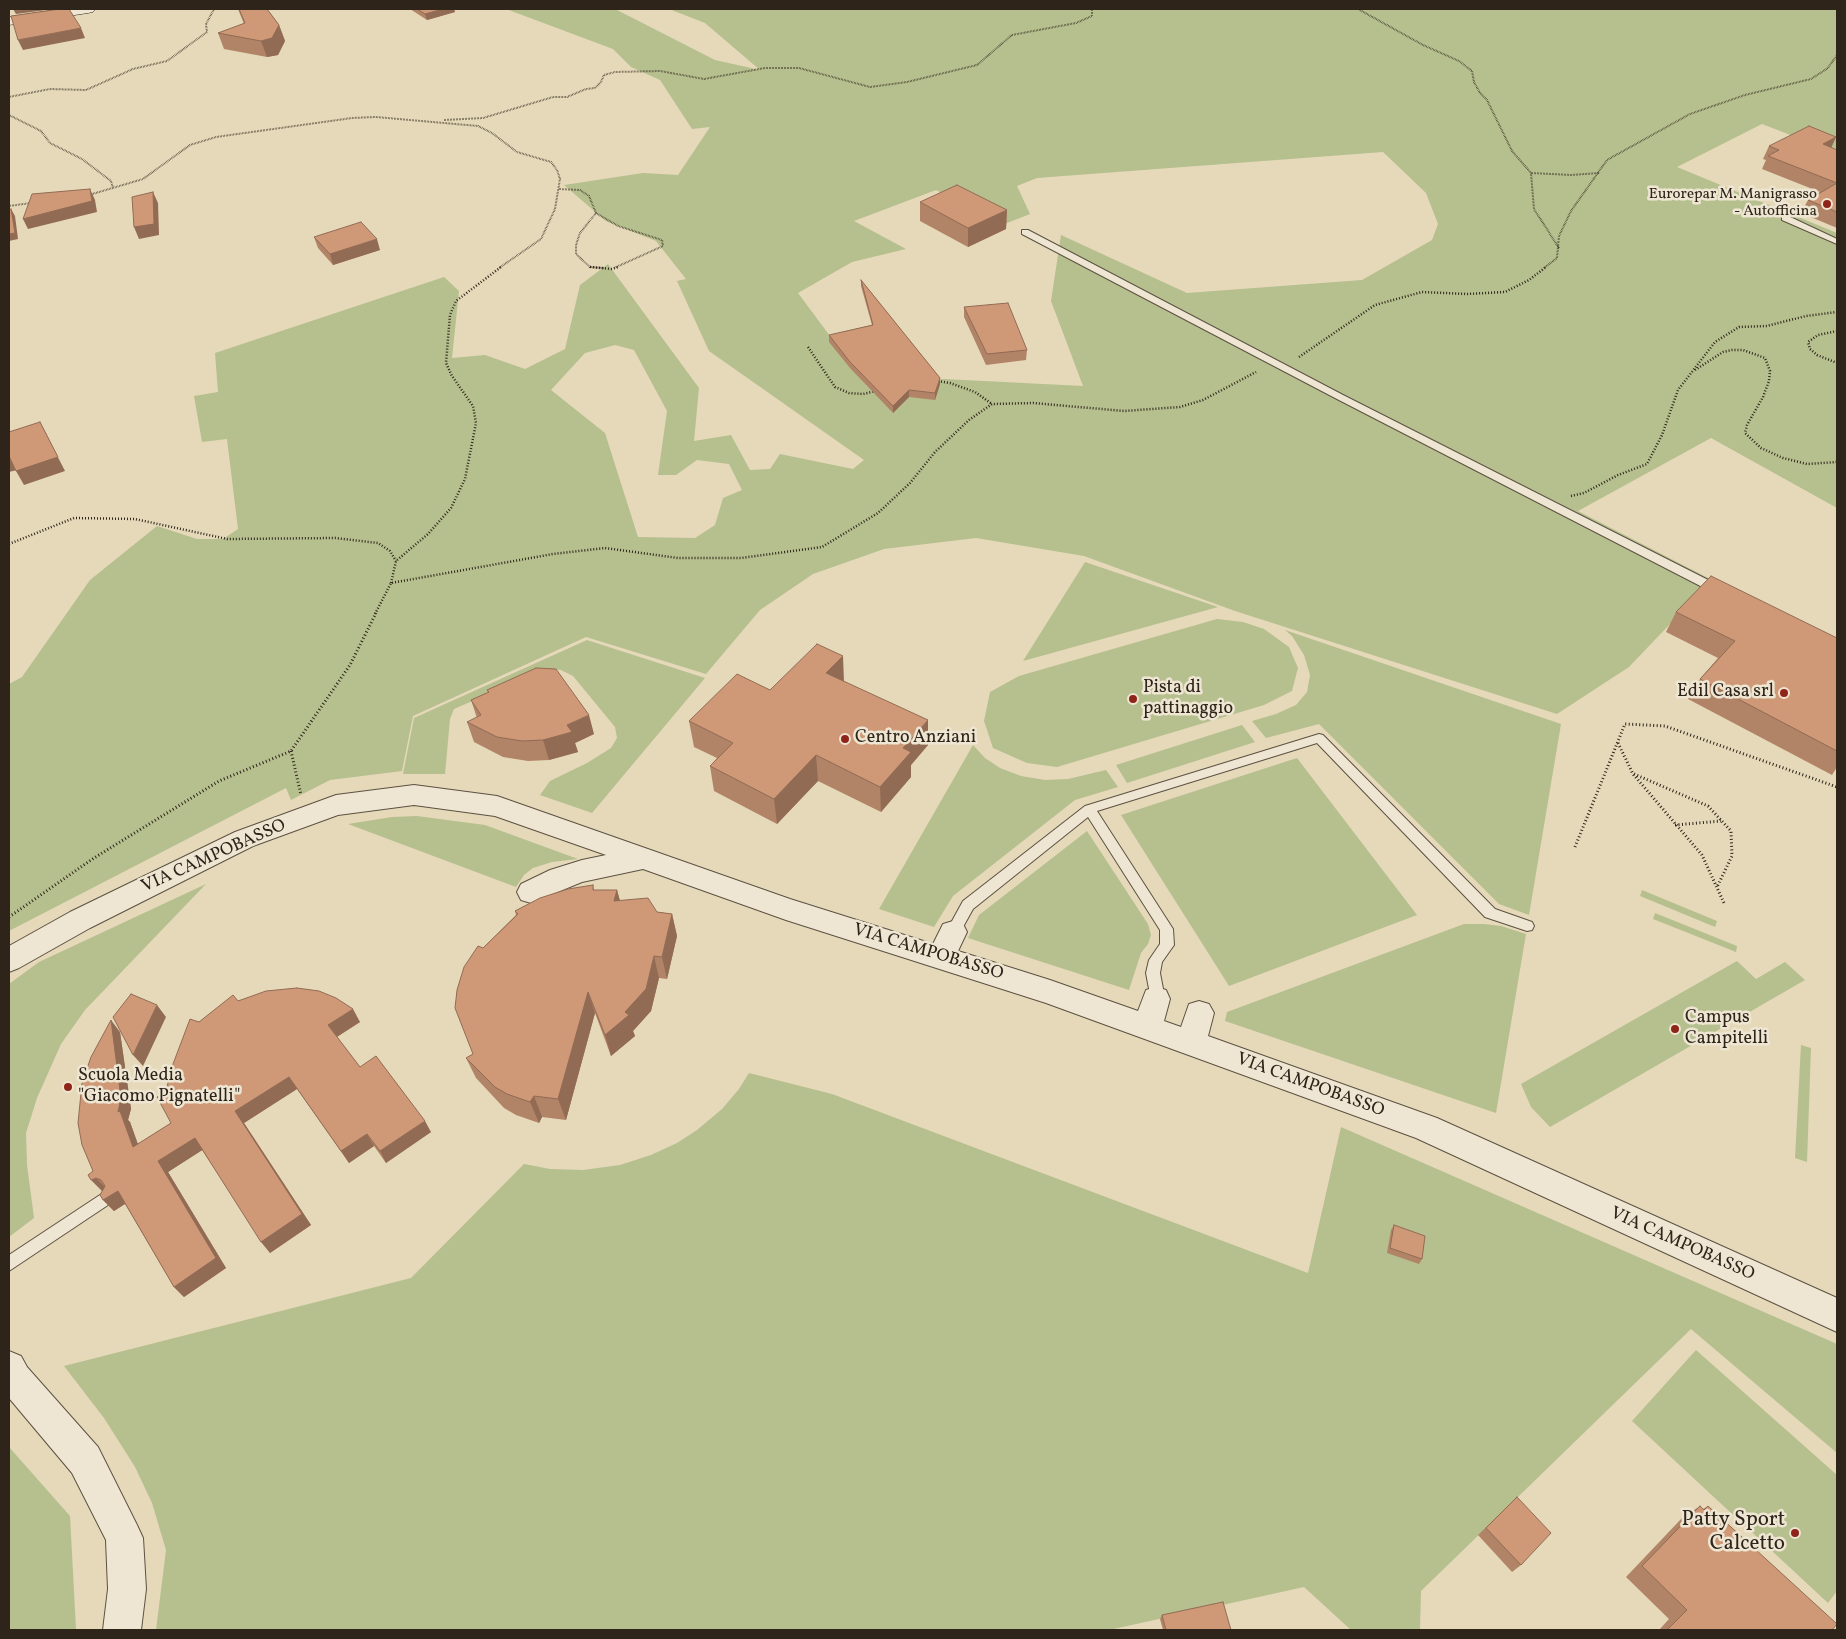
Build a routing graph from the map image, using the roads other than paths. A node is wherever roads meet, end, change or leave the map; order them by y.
1 (88, 9) edge
2 (9, 21) edge
3 (1785, 218) dead end
4 (1025, 232) dead end
5 (1837, 242) edge
6 (1731, 597) edge
7 (1089, 809) junction
8 (646, 858) junction
9 (531, 892) dead end
10 (1527, 926) dead end
11 (947, 945) junction
12 (9, 960) edge
13 (1156, 999) joint
14 (1199, 1013) dead end
15 (1148, 1027) junction
16 (1192, 1043) junction
17 (106, 1198) edge
18 (9, 1264) edge
19 (1837, 1315) edge
20 (9, 1368) edge
21 (122, 1630) edge

1 - 2 street
3 - 5 lane
4 - 6 lane
7 - 10 lane
7 - 11 lane
7 - 13 lane
8 - 9 street
8 - 11 street, VIA CAMPOBASSO
8 - 12 street, VIA CAMPOBASSO
11 - 15 street, VIA CAMPOBASSO
13 - 15 street
14 - 16 street
15 - 16 street, VIA CAMPOBASSO
16 - 19 street, VIA CAMPOBASSO
17 - 18 lane
20 - 21 street

